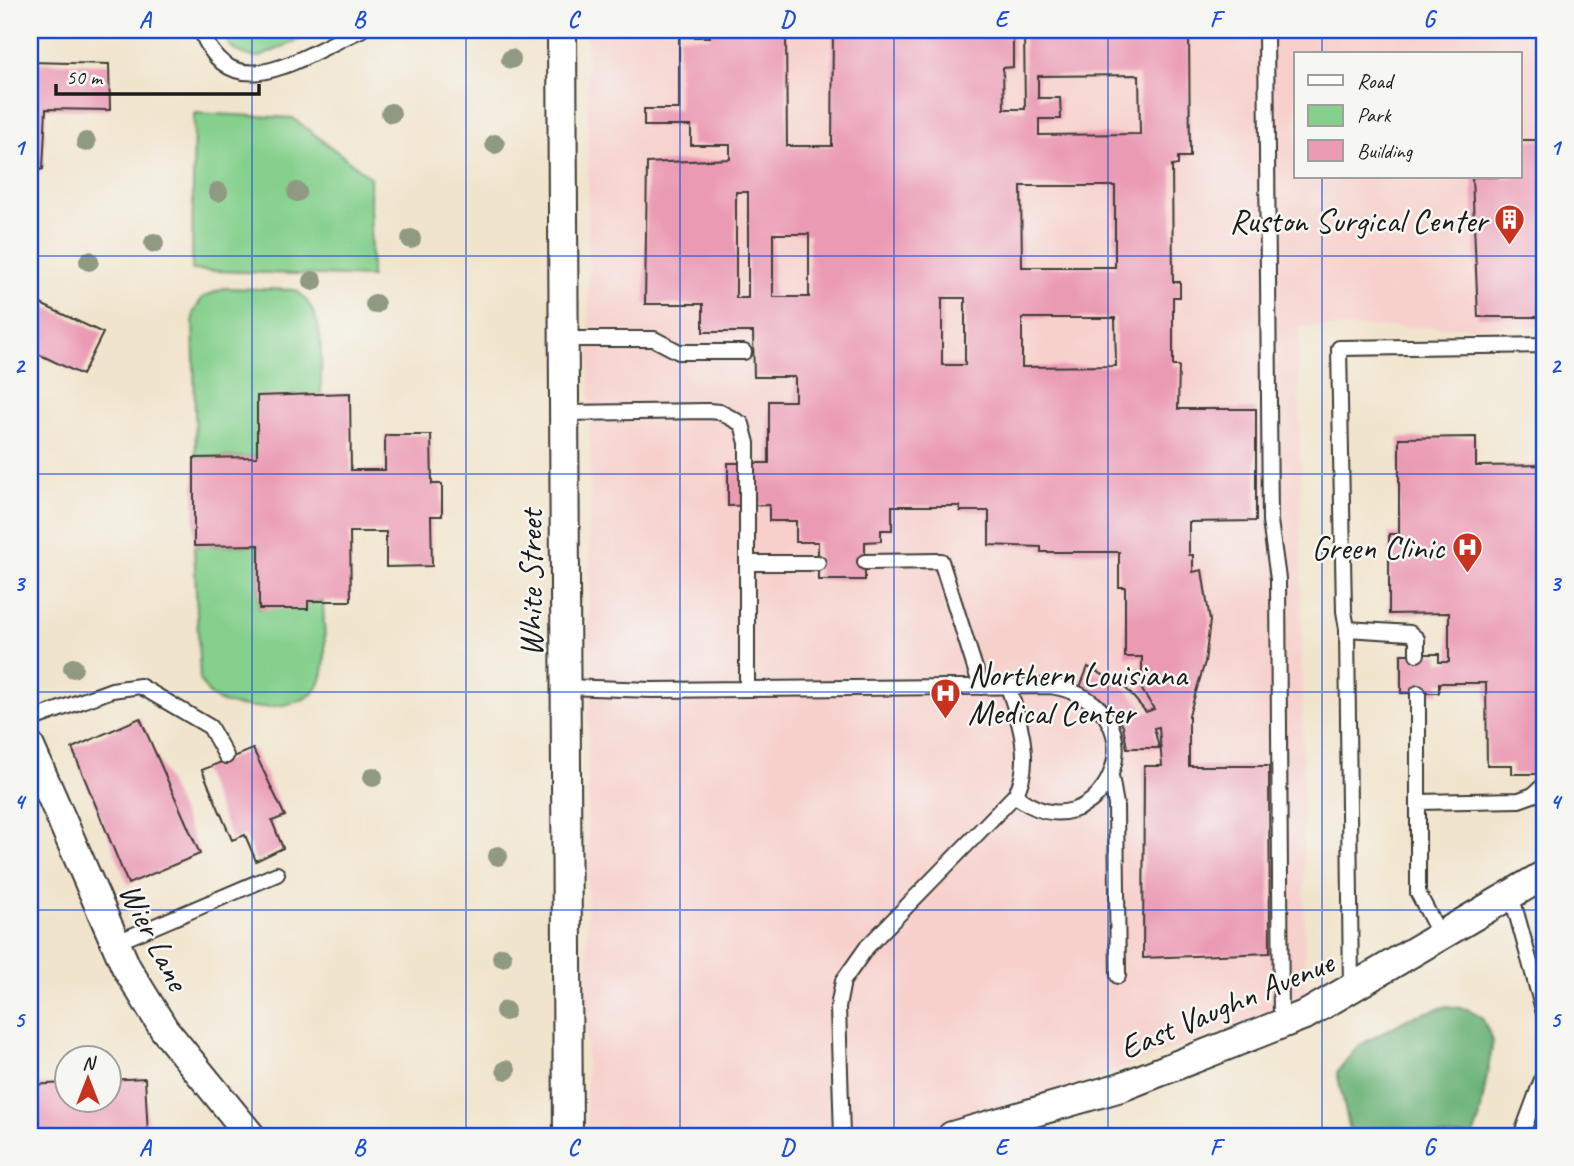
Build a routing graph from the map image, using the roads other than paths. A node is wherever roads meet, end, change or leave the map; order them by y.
1 (201, 30) edge
2 (361, 30) edge
3 (562, 30) edge
4 (1266, 30) edge
5 (565, 339) junction
6 (1544, 345) edge
7 (744, 352) dead end
8 (566, 413) junction
9 (865, 562) dead end
10 (818, 563) dead end
11 (747, 564) junction
12 (1347, 629) junction
13 (1417, 654) dead end
14 (565, 687) junction
15 (981, 687) junction
16 (1008, 687) junction
17 (747, 689) junction
18 (1418, 693) dead end
19 (30, 719) edge
20 (30, 747) edge
21 (226, 756) dead end
22 (1111, 776) junction
23 (1543, 786) edge
24 (1015, 795) junction
25 (1418, 802) junction
26 (277, 874) dead end
27 (1544, 875) edge
28 (1511, 894) junction
29 (1441, 937) junction
30 (115, 943) junction
31 (1118, 976) dead end
32 (1352, 990) junction
33 (1544, 1013) edge
34 (1281, 1025) junction
35 (1544, 1074) edge
36 (251, 1136) edge
37 (569, 1136) edge
38 (842, 1136) edge
39 (952, 1136) edge
40 (1521, 1136) edge

1 - 2 lane
3 - 5 street, White Street
4 - 34 lane
5 - 7 lane
5 - 8 street, White Street
6 - 12 lane
8 - 11 lane
8 - 14 street, White Street
9 - 15 lane
10 - 11 lane
11 - 17 lane
12 - 13 lane
12 - 32 lane
14 - 17 lane
14 - 37 street, White Street
15 - 16 lane
15 - 17 lane
16 - 22 lane
16 - 24 lane
18 - 25 lane
19 - 21 lane
20 - 30 street, Wier Lane
22 - 24 lane
22 - 31 lane
23 - 25 lane
24 - 38 lane
25 - 29 lane
26 - 30 lane
27 - 28 street, East Vaughn Avenue
28 - 29 street, East Vaughn Avenue
28 - 33 lane
29 - 32 street, East Vaughn Avenue
30 - 36 street, Wier Lane
32 - 34 street, East Vaughn Avenue
34 - 39 street, East Vaughn Avenue
35 - 40 lane

